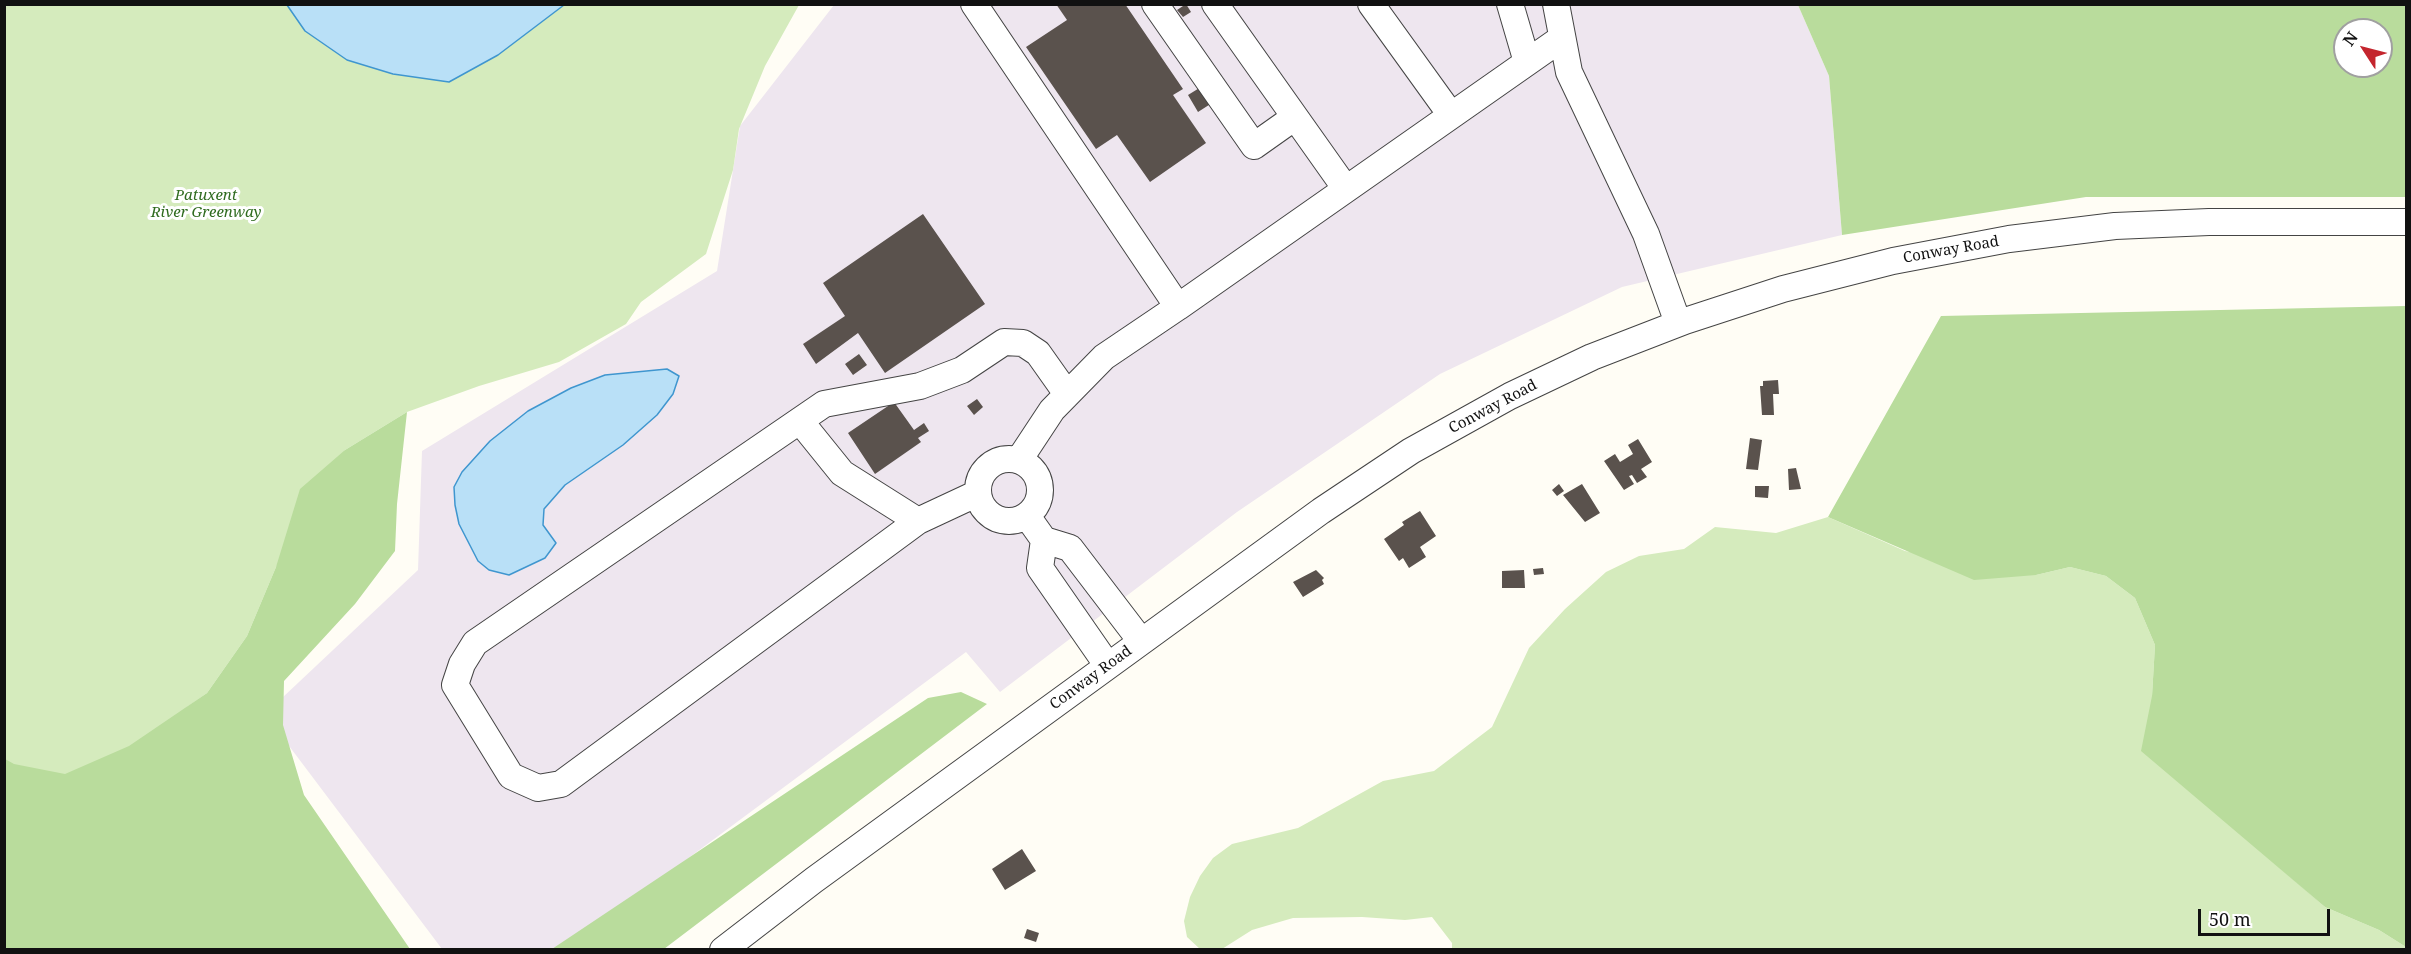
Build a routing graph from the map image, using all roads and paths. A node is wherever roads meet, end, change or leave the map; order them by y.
1 (974, 4) edge
2 (1155, 4) edge
3 (1215, 4) edge
4 (1371, 4) edge
5 (1510, 4) edge
6 (1556, 4) edge
7 (1562, 38) junction
8 (1527, 62) junction
9 (1451, 115) junction
10 (1294, 117) junction
11 (1346, 189) junction
12 (2406, 222) edge
13 (1178, 307) junction
14 (1678, 323) junction
15 (1067, 394) junction
16 (800, 421) junction
17 (1019, 460) junction
18 (978, 493) junction
19 (1027, 516) junction
20 (918, 521) junction
21 (1044, 540) junction
22 (1142, 641) junction
23 (1108, 666) junction
24 (723, 950) edge

1 - 13 street
2 - 10 street
3 - 10 street
4 - 9 street
5 - 8 street
6 - 7 street
7 - 8 street
7 - 14 street
8 - 9 street
9 - 11 street
10 - 11 street
11 - 13 street
12 - 14 street, Conway Road
13 - 15 street
14 - 22 street, Conway Road
15 - 16 street
15 - 17 street
16 - 20 street
16 - 20 street
17 - 18 street
17 - 19 street
18 - 19 street
18 - 20 street
19 - 21 street
21 - 22 street
21 - 23 street
22 - 23 street, Conway Road
23 - 24 street, Conway Road

